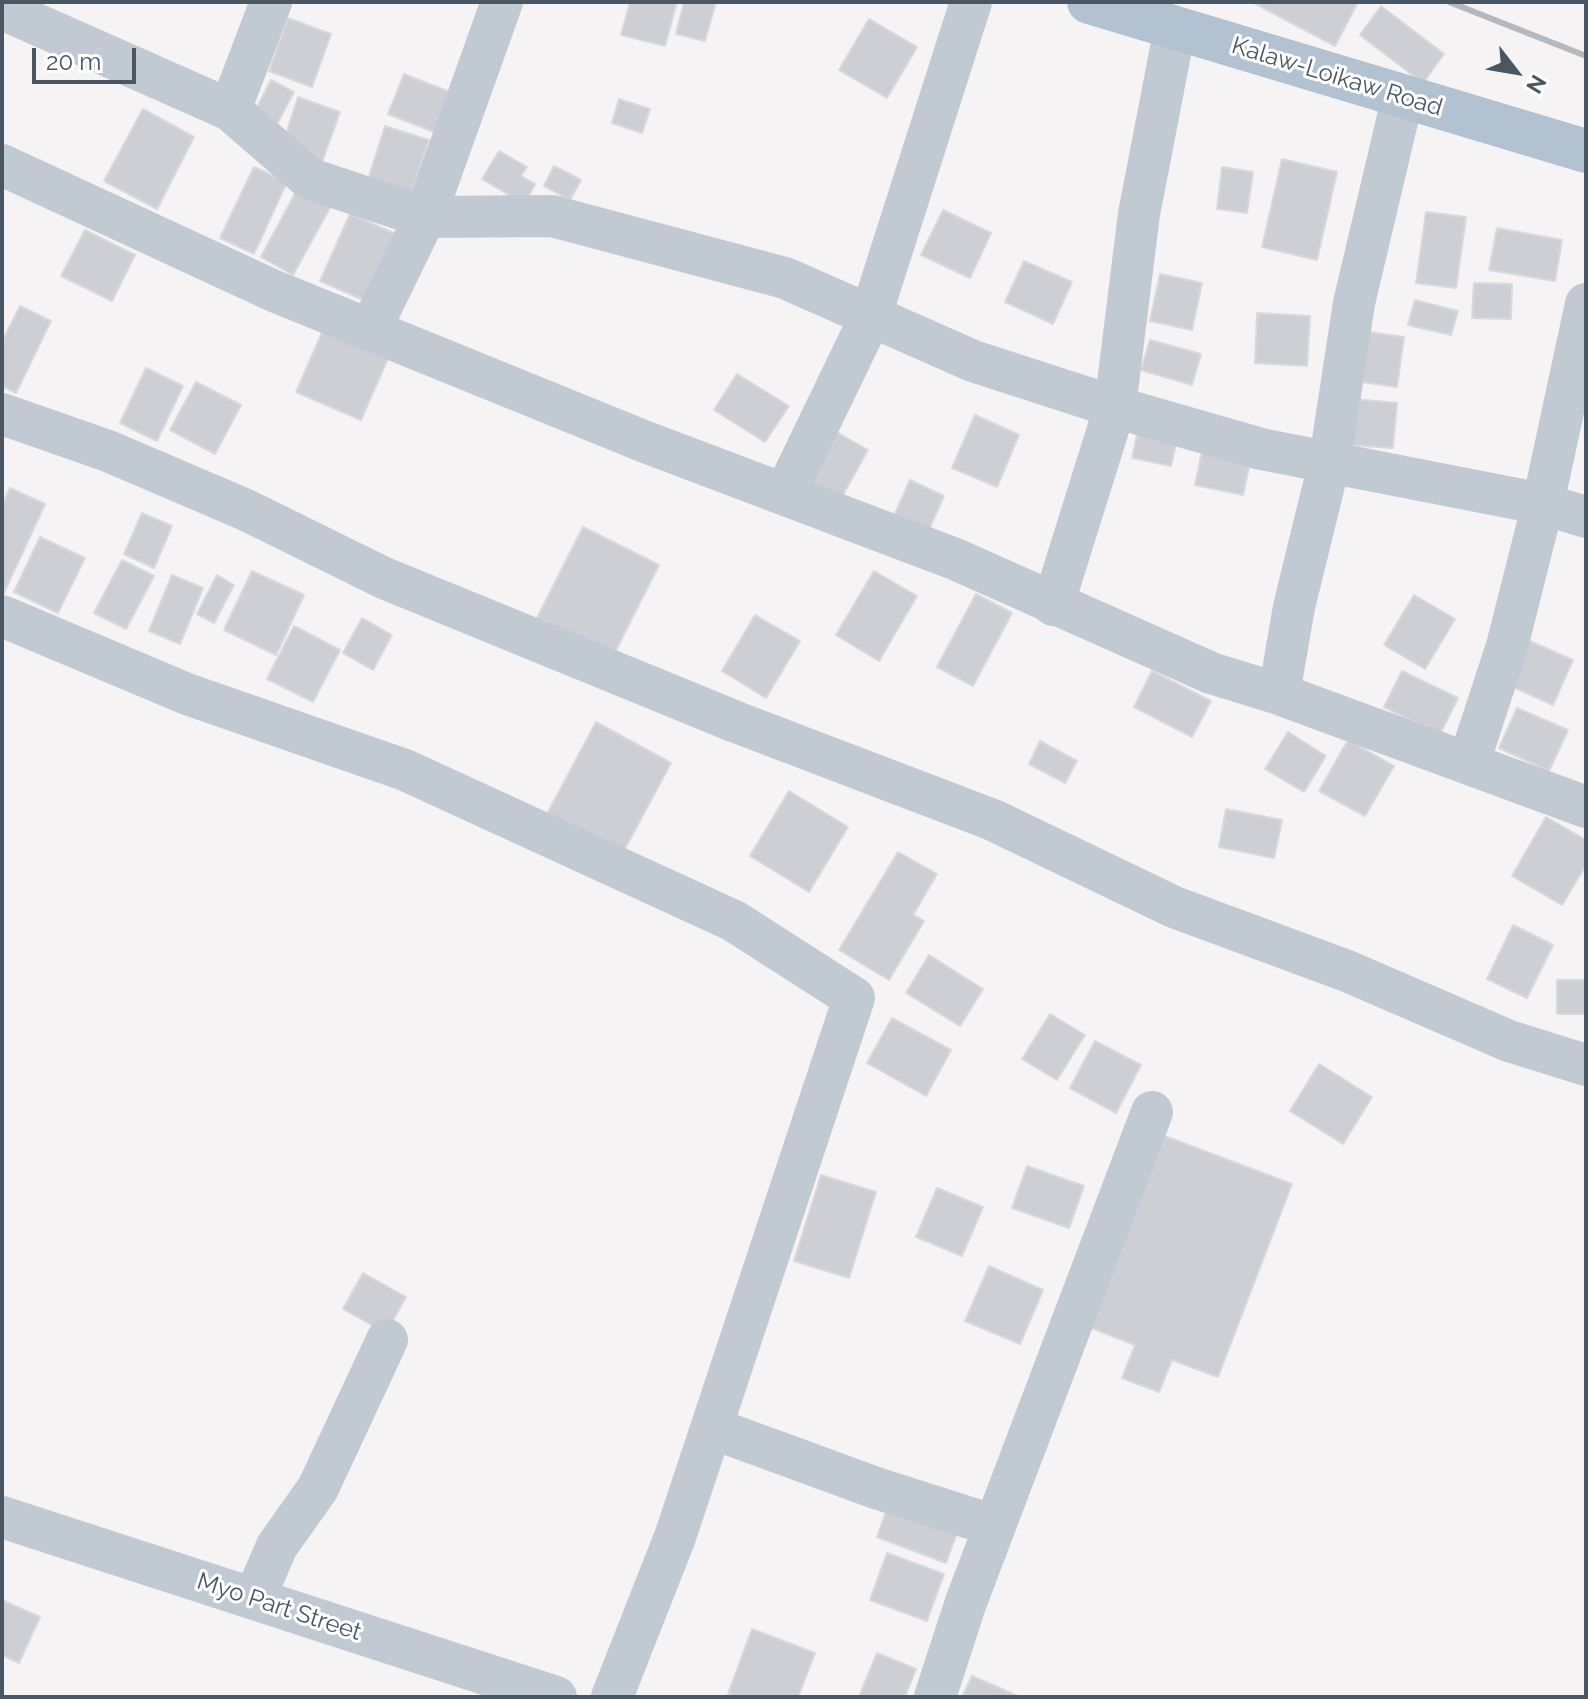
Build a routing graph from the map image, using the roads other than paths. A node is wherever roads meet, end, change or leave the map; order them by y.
1 (271, 2) edge
2 (502, 2) edge
3 (971, 2) edge
4 (1089, 2) edge
5 (2, 9) edge
6 (1175, 28) junction
7 (1403, 96) junction
8 (230, 110) junction
9 (1586, 151) edge
10 (2, 165) edge
11 (425, 217) junction
12 (1586, 304) edge
13 (870, 318) junction
14 (371, 328) junction
15 (1115, 407) junction
16 (2, 414) edge
17 (1330, 460) junction
18 (786, 492) junction
19 (1543, 504) junction
20 (1586, 517) edge
21 (1053, 605) junction
22 (2, 616) edge
23 (1279, 694) junction
24 (1469, 762) junction
25 (1586, 807) edge
26 (1586, 1065) edge
27 (1152, 1112) dead end
28 (387, 1340) dead end
29 (712, 1428) junction
30 (2, 1517) edge
31 (995, 1526) junction
32 (254, 1599) junction
33 (556, 1697) edge
34 (612, 1697) edge
35 (935, 1697) edge

1 - 8 street
2 - 11 street
3 - 13 street
4 - 6 main road, Kalaw-Loikaw Road
5 - 8 street
6 - 7 main road, Kalaw-Loikaw Road
6 - 15 street
7 - 9 main road, Kalaw-Loikaw Road
7 - 17 street
8 - 11 street
10 - 14 street
11 - 13 street
11 - 14 street
12 - 19 street
13 - 15 street
13 - 18 street
14 - 18 street
15 - 17 street
15 - 21 street
16 - 26 street
17 - 19 street
17 - 23 street
18 - 21 street
19 - 20 street
19 - 24 street
21 - 23 street
22 - 29 street
23 - 24 street
24 - 25 street
27 - 31 street
28 - 32 street
29 - 31 street
29 - 34 street
30 - 32 street, Myo Part Street
31 - 35 street
32 - 33 street, Myo Part Street

